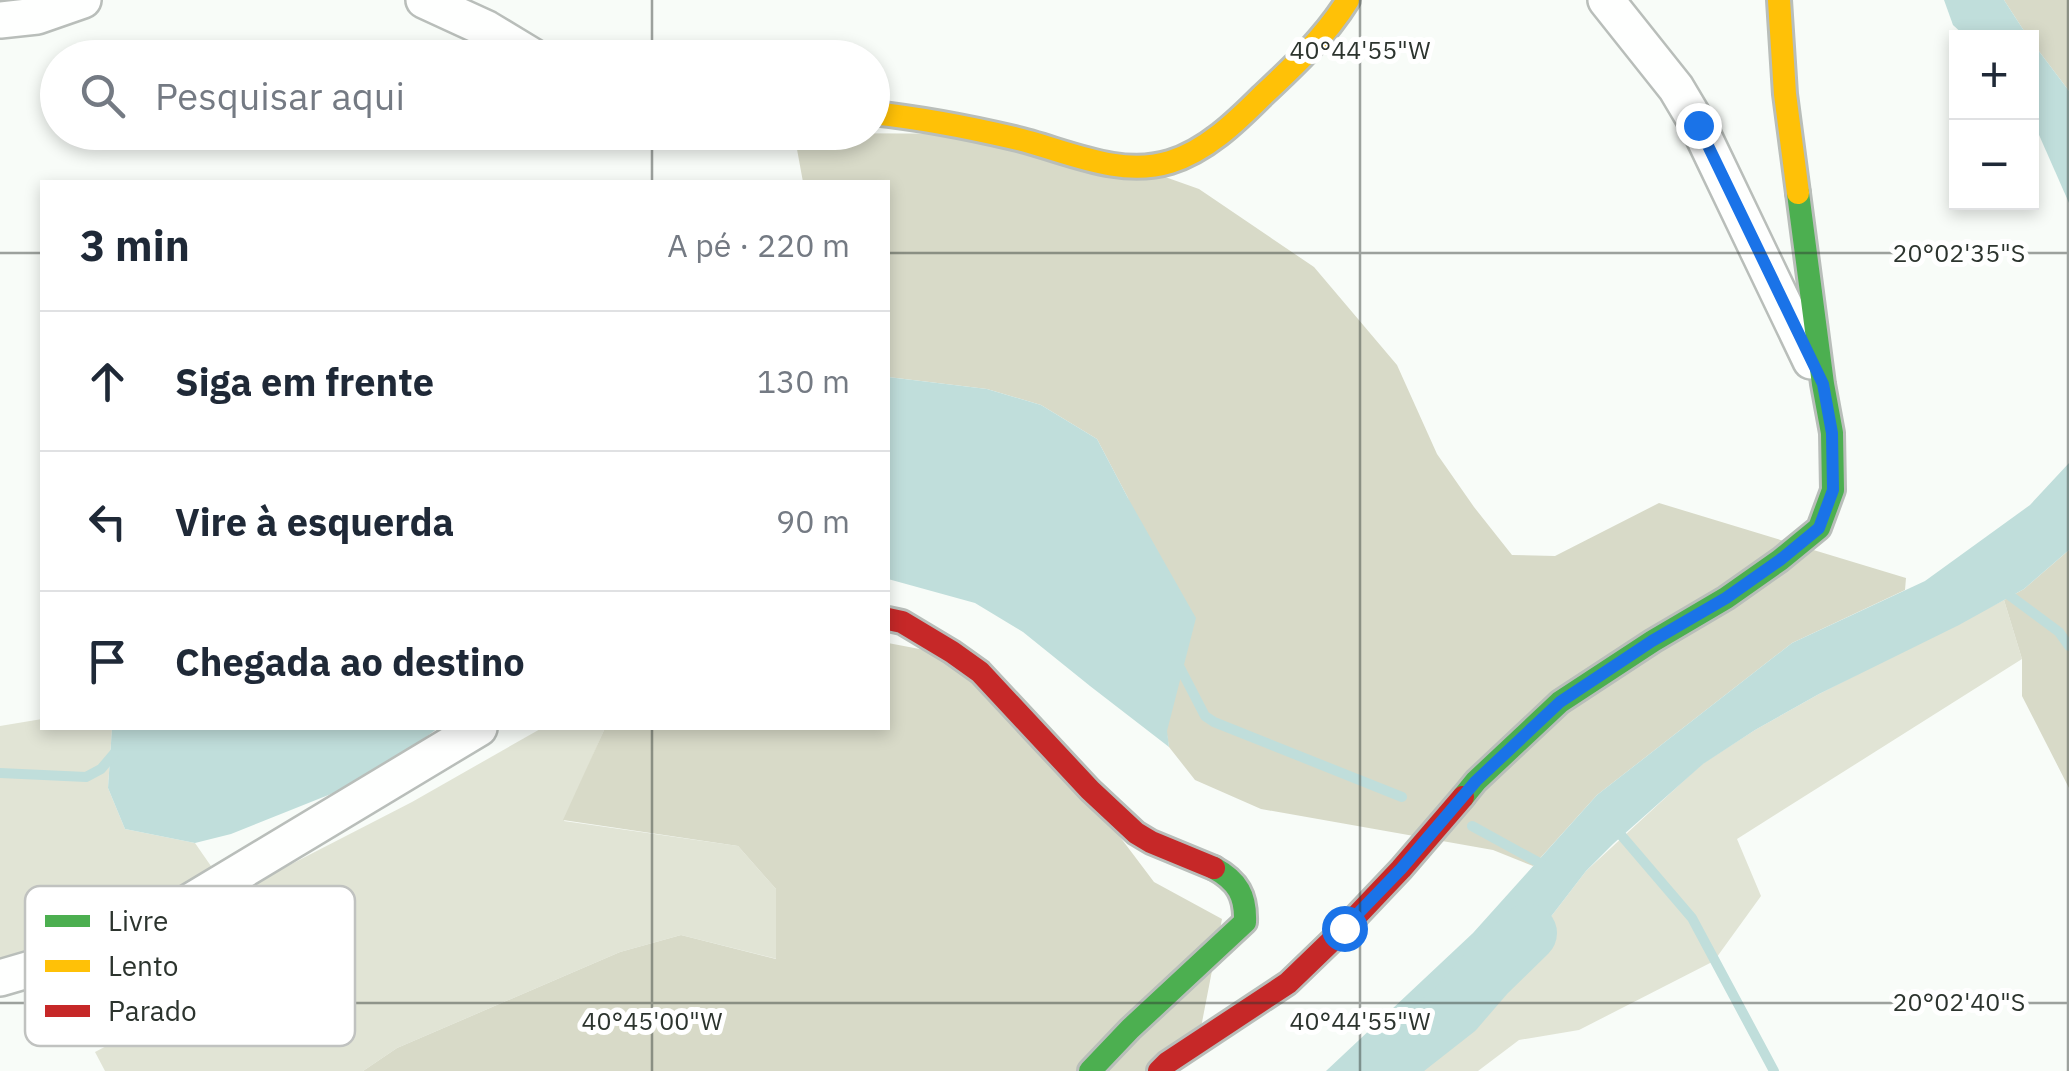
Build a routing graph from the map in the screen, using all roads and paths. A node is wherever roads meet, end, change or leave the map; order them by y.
1 (83, 0) edge
2 (424, 0) edge
3 (1348, 0) edge
4 (1606, 0) edge
5 (1780, 0) edge
6 (0, 20) edge
7 (506, 40) edge
8 (890, 115) edge
9 (1823, 384) junction
10 (890, 619) edge
11 (476, 730) edge
12 (217, 886) edge
13 (25, 971) edge
14 (0, 978) edge
15 (1090, 1071) edge
16 (1159, 1071) edge

1 - 6 street
2 - 7 street
3 - 8 street
4 - 9 street
5 - 9 street
9 - 16 street
10 - 15 street
11 - 12 street
13 - 14 street

